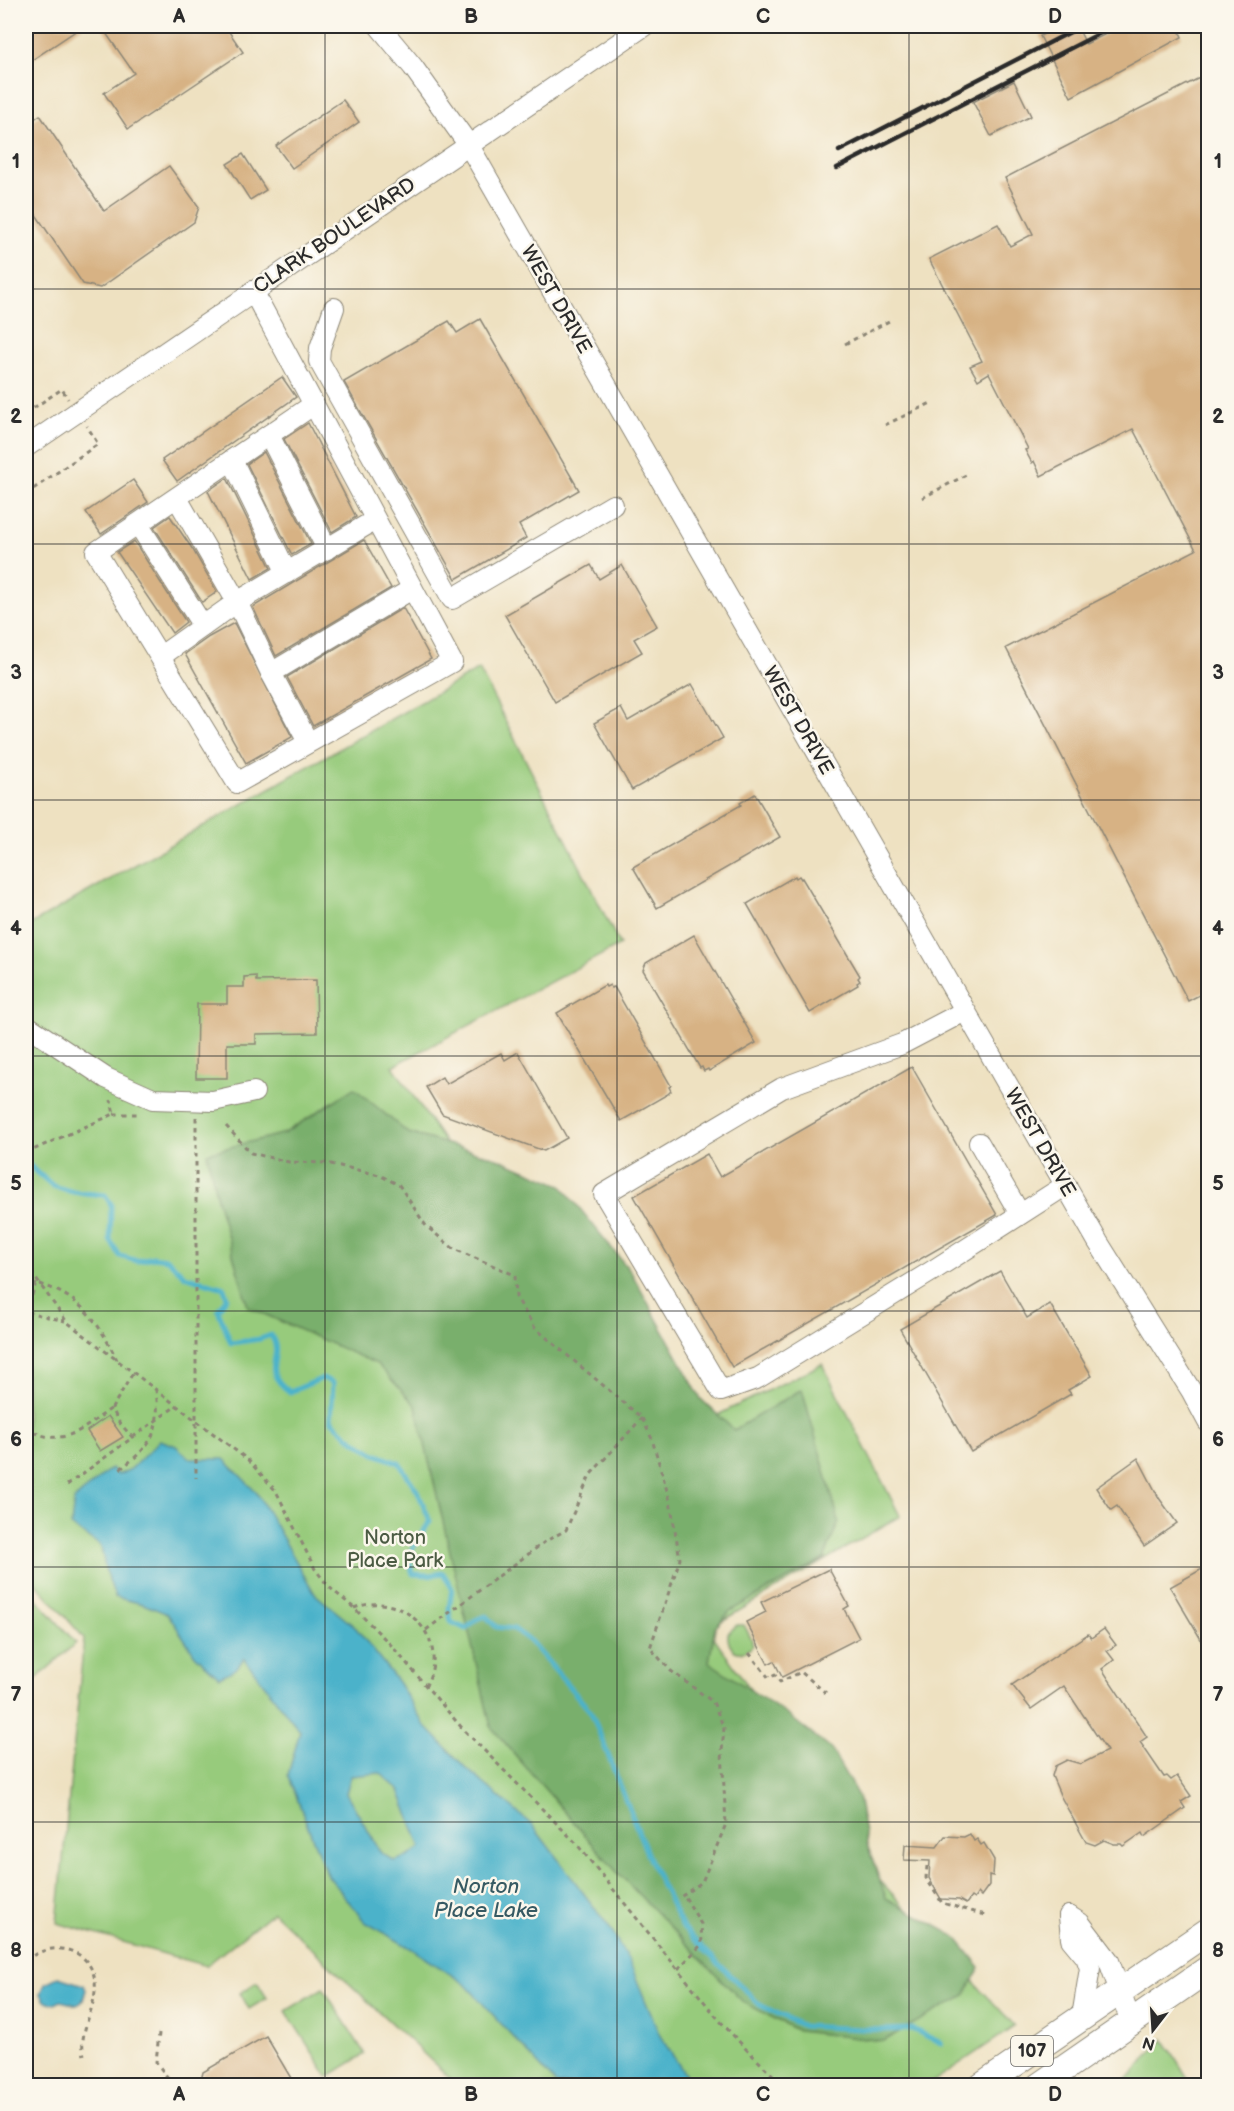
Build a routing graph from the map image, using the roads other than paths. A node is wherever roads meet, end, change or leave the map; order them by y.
1 (379, 26) edge
2 (644, 26) edge
3 (468, 144) junction
4 (253, 291) junction
5 (334, 308) dead end
6 (313, 405) junction
7 (269, 435) junction
8 (26, 447) edge
9 (232, 460) junction
10 (177, 498) junction
11 (613, 505) dead end
12 (375, 520) junction
13 (138, 524) junction
14 (327, 549) junction
15 (287, 573) junction
16 (412, 589) junction
17 (237, 602) junction
18 (203, 626) junction
19 (161, 656) junction
20 (271, 672) junction
21 (308, 742) junction
22 (966, 1011) junction
23 (26, 1025) edge
24 (254, 1092) dead end
25 (979, 1143) dead end
26 (1066, 1185) junction
27 (1020, 1214) junction
28 (1209, 1422) edge
29 (1209, 1931) edge
30 (1209, 1969) edge
31 (1120, 1992) junction
32 (1082, 2017) junction
33 (1131, 2022) junction
34 (982, 2085) edge
35 (1039, 2085) edge

1 - 3 street, WEST DRIVE
2 - 3 street, CLARK BOULEVARD
3 - 4 street, CLARK BOULEVARD
3 - 22 street, WEST DRIVE
4 - 6 street
4 - 8 street, CLARK BOULEVARD
5 - 11 street
6 - 7 street
6 - 12 street
7 - 9 street
7 - 14 street
9 - 10 street
9 - 15 street
10 - 13 street
10 - 17 street
12 - 14 street
12 - 16 street
13 - 18 street
13 - 19 street
14 - 15 street
15 - 17 street
16 - 20 street
16 - 21 street
17 - 18 street
17 - 20 street
18 - 19 street
19 - 21 street
20 - 21 street
22 - 26 street, WEST DRIVE
22 - 27 street
23 - 24 street
25 - 27 street
26 - 27 street
26 - 28 street, WEST DRIVE
29 - 31 main road, 107
30 - 33 main road, 107
31 - 32 main road, 107
31 - 32 street
31 - 33 street
32 - 34 main road, 107
33 - 35 main road, 107

